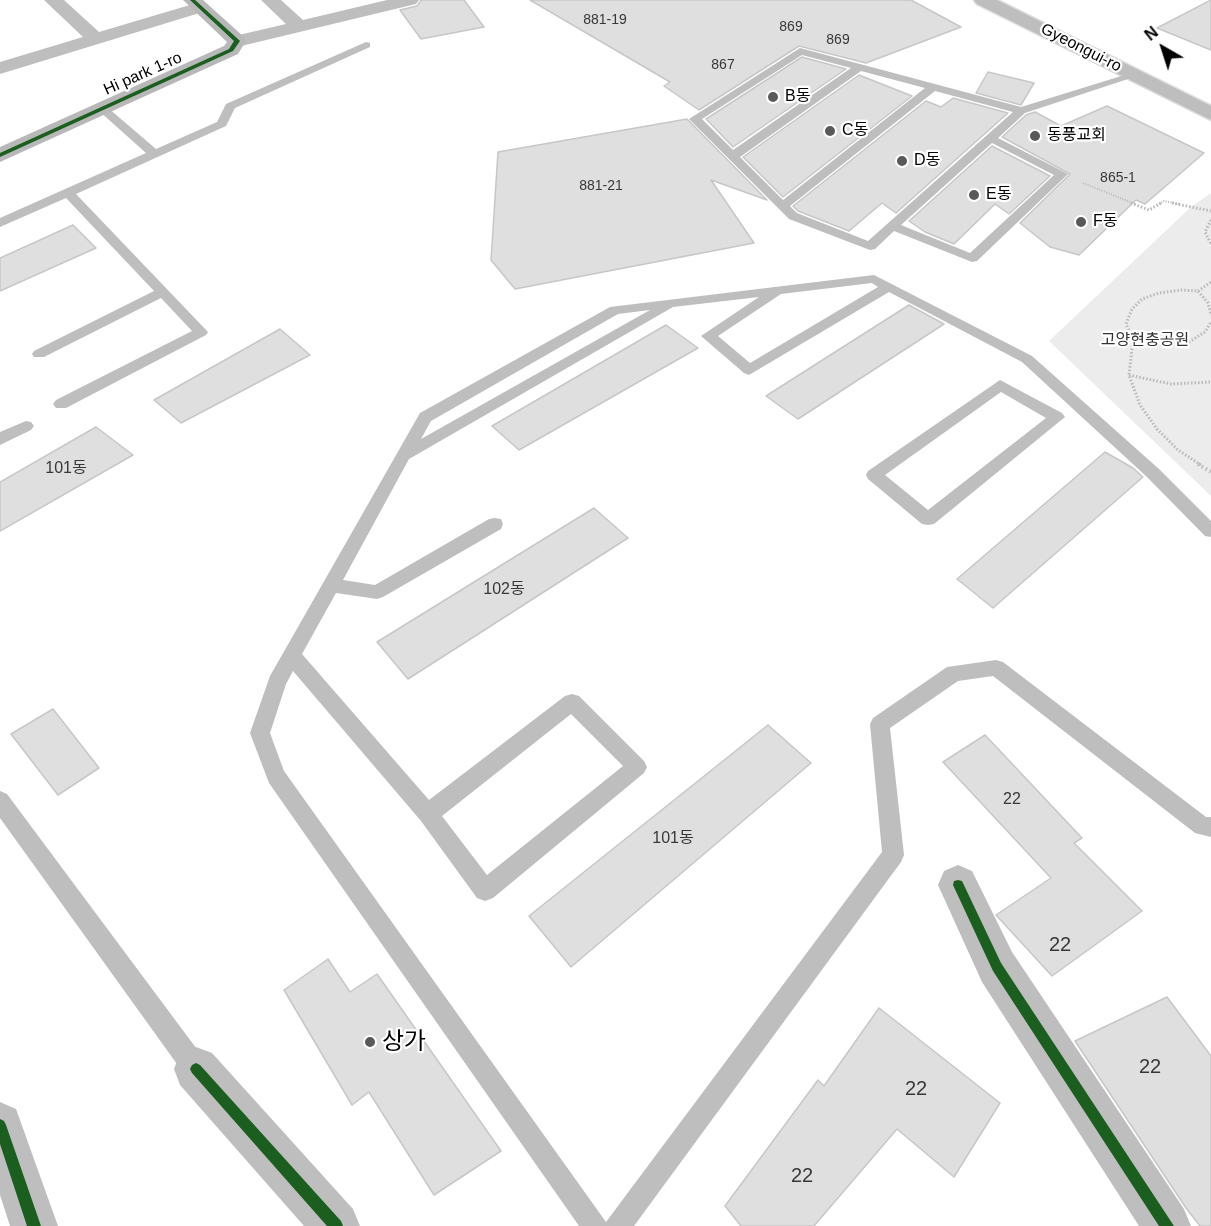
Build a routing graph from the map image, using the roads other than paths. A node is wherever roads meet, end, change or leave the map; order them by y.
1 (53, 0) edge
2 (270, 0) edge
3 (410, 0) edge
4 (983, 0) edge
5 (196, 4) edge
6 (300, 26) junction
7 (96, 39) junction
8 (237, 41) junction
9 (366, 45) dead end
10 (859, 67) junction
11 (0, 68) edge
12 (1135, 75) junction
13 (933, 87) junction
14 (103, 109) junction
15 (1021, 111) junction
16 (1211, 114) edge
17 (990, 138) junction
18 (154, 154) junction
19 (0, 155) edge
20 (733, 156) junction
21 (68, 193) junction
22 (783, 206) junction
23 (0, 223) edge
24 (892, 226) junction
25 (889, 286) junction
26 (778, 291) junction
27 (163, 292) junction
28 (39, 354) dead end
29 (1059, 388) junction
30 (61, 404) dead end
31 (1035, 404) junction
32 (26, 426) dead end
33 (0, 439) edge
34 (495, 524) dead end
35 (1211, 531) edge
36 (332, 585) junction
37 (292, 656) junction
38 (0, 801) edge
39 (428, 814) junction
40 (1211, 827) edge
41 (958, 885) dead end
42 (196, 1069) joint
43 (0, 1125) edge
44 (34, 1226) edge
45 (336, 1226) edge
46 (595, 1226) edge
47 (618, 1226) edge
48 (1167, 1226) edge

1 - 7 street
2 - 6 street
3 - 6 street
4 - 12 street, Gyeongui-ro
5 - 7 street
5 - 8 street
6 - 8 street
7 - 11 street
8 - 14 street, Hi park 1-ro
9 - 18 lane
10 - 13 lane
10 - 20 lane
10 - 20 lane
12 - 15 lane
12 - 16 street, Gyeongui-ro
13 - 15 lane
13 - 22 lane
14 - 18 lane
14 - 19 street, Hi park 1-ro
15 - 17 lane
17 - 24 lane
17 - 24 lane
18 - 21 lane
20 - 22 lane
21 - 23 lane
21 - 27 lane
22 - 24 lane
25 - 26 lane
25 - 26 lane
25 - 29 lane
26 - 36 lane
27 - 28 lane
27 - 30 lane
29 - 31 lane
29 - 35 lane
31 - 31 lane
32 - 33 lane
34 - 36 lane
36 - 37 lane
37 - 39 lane
37 - 46 lane
38 - 42 lane
39 - 39 lane
40 - 47 lane
41 - 48 street
42 - 45 street
43 - 44 street

